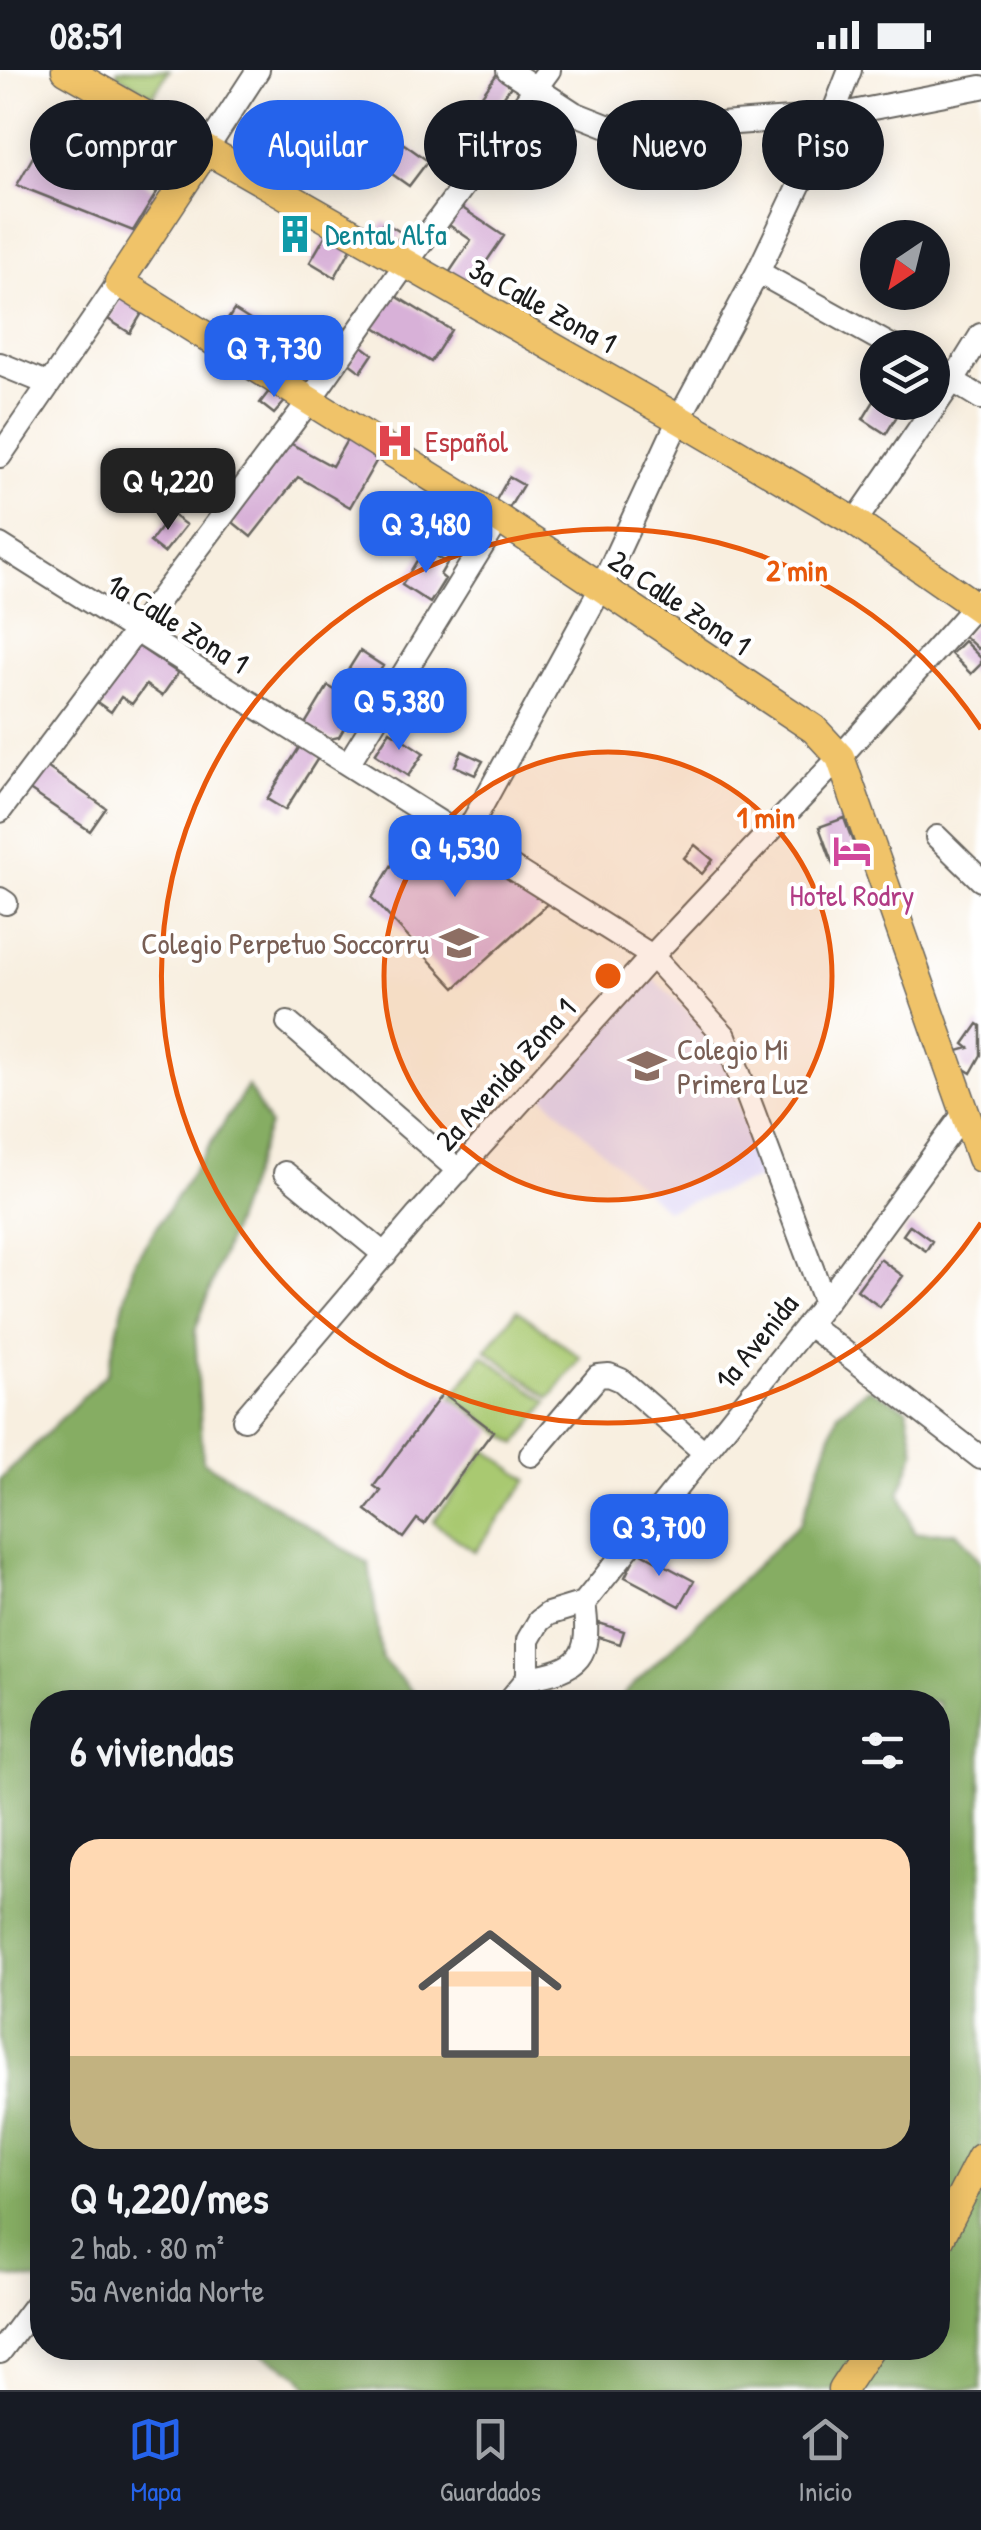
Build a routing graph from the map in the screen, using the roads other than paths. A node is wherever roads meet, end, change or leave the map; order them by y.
1 (66, 70) edge
2 (258, 70) edge
3 (508, 70) edge
4 (850, 70) edge
5 (542, 80) edge
6 (981, 87) edge
7 (118, 100) edge
8 (838, 100) edge
9 (884, 106) edge
10 (762, 121) edge
11 (213, 139) edge
12 (213, 154) edge
13 (180, 190) edge
14 (797, 190) edge
15 (406, 264) junction
16 (758, 272) junction
17 (119, 282) junction
18 (863, 330) edge
19 (981, 335) edge
20 (0, 364) edge
21 (950, 367) edge
22 (950, 378) edge
23 (49, 384) junction
24 (981, 398) edge
25 (309, 402) junction
26 (679, 419) junction
27 (915, 420) edge
28 (0, 456) edge
29 (499, 519) junction
30 (854, 522) junction
31 (0, 545) edge
32 (601, 588) junction
33 (979, 604) edge
34 (136, 632) junction
35 (840, 757) junction
36 (348, 764) junction
37 (0, 811) edge
38 (937, 836) dead end
39 (464, 838) junction
40 (981, 880) edge
41 (652, 956) junction
42 (288, 1023) dead end
43 (973, 1102) edge
44 (981, 1158) edge
45 (458, 1171) junction
46 (285, 1174) dead end
47 (385, 1256) junction
48 (825, 1303) junction
49 (808, 1324) junction
50 (244, 1419) dead end
51 (704, 1452) junction
52 (531, 1456) dead end
53 (981, 1458) edge
54 (579, 1605) junction
55 (528, 1678) junction
56 (518, 1690) edge
57 (981, 2158) edge
58 (950, 2219) edge
59 (30, 2312) edge
60 (0, 2352) edge
61 (862, 2360) edge
62 (842, 2390) edge

1 - 7 main road, 3a Calle Zona 1
2 - 11 street
3 - 5 street
4 - 8 street
5 - 10 street
5 - 15 street
6 - 9 street
12 - 15 main road, 3a Calle Zona 1
13 - 17 main road
14 - 16 street
15 - 25 street
15 - 26 main road, 3a Calle Zona 1
16 - 18 street
16 - 26 street
17 - 23 street
17 - 25 main road, 2a Calle Zona 1
19 - 21 street
20 - 23 street
22 - 24 street
23 - 28 street
25 - 29 main road, 2a Calle Zona 1
25 - 34 street
26 - 30 main road, 3a Calle Zona 1
26 - 32 street
27 - 30 street
29 - 32 main road, 2a Calle Zona 1
29 - 36 street
30 - 33 main road, 3a Calle Zona 1
31 - 34 street, 1a Calle Zona 1
32 - 35 main road, 2a Calle Zona 1
32 - 39 street
33 - 35 street, 2a Avenida Zona 1
34 - 36 street, 1a Calle Zona 1
34 - 37 street
35 - 41 street, 2a Avenida Zona 1
35 - 43 main road, 2a Calle Zona 1
36 - 39 street, 1a Calle Zona 1
38 - 40 street
39 - 41 street, 1a Calle Zona 1
41 - 45 street, 2a Avenida Zona 1
41 - 48 street, 1a Calle Zona 1
42 - 45 street
43 - 44 main road, 2a Calle Zona 1
43 - 48 street, 1a Avenida
45 - 47 street, 2a Avenida Zona 1
46 - 47 street
47 - 50 street, 2a Avenida Zona 1
48 - 49 street, 1a Avenida
49 - 51 street, 1a Avenida
49 - 53 street
51 - 52 street
51 - 54 street, 1a Avenida
54 - 55 street, 1a Avenida
54 - 55 street
55 - 56 street
57 - 58 main road
59 - 60 street
61 - 62 main road

